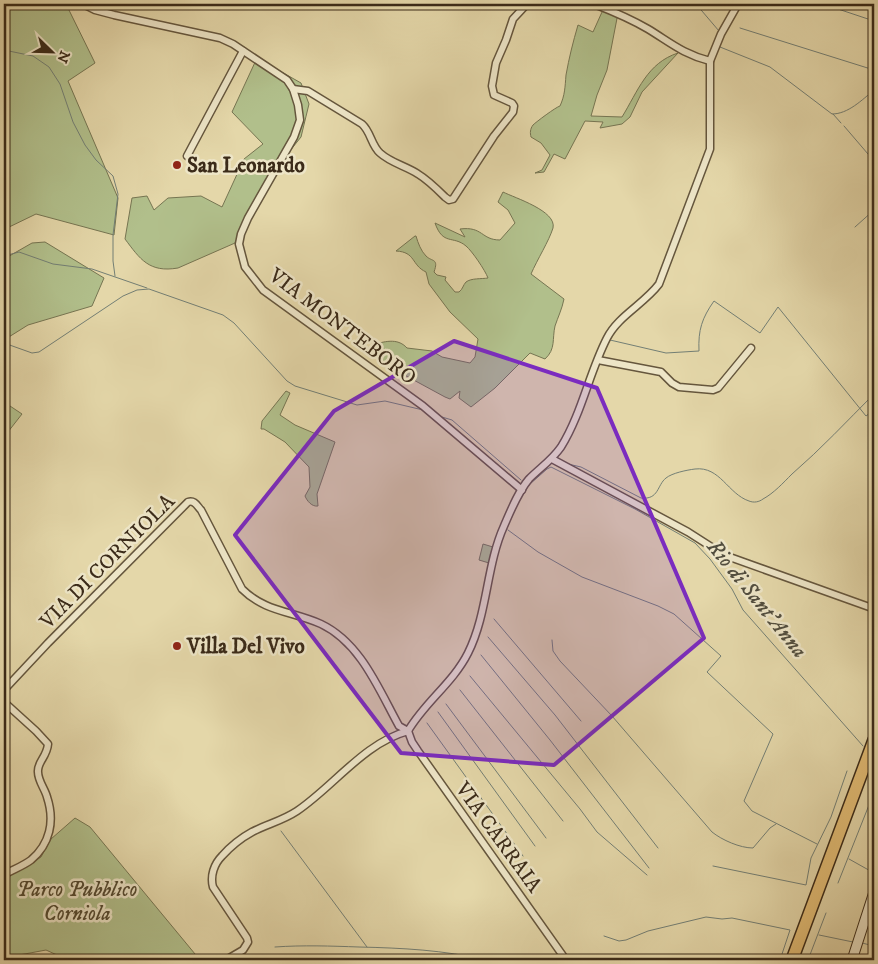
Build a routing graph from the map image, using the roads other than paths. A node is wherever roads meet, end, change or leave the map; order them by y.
1 (83, 4) edge
2 (526, 4) edge
3 (594, 4) edge
4 (738, 4) edge
5 (243, 51) junction
6 (710, 61) junction
7 (293, 89) junction
8 (187, 156) dead end
9 (750, 348) dead end
10 (598, 360) junction
11 (552, 459) junction
12 (522, 490) junction
13 (874, 611) edge
14 (4, 690) edge
15 (4, 702) edge
16 (408, 731) junction
17 (874, 740) edge
18 (874, 759) edge
19 (4, 875) edge
20 (874, 892) edge
21 (226, 960) edge
22 (566, 960) edge
23 (792, 960) edge
24 (799, 960) edge
25 (852, 960) edge

1 - 5 street, VIA MONTEBORO
2 - 7 street
3 - 6 street
4 - 6 street
5 - 7 street, VIA MONTEBORO
5 - 8 street
6 - 10 street
7 - 12 street, VIA MONTEBORO
9 - 10 street
10 - 11 street
11 - 12 street
11 - 13 street
12 - 16 street
14 - 16 street, VIA DI CORNIOLA
15 - 19 street
16 - 21 street
16 - 22 street, VIA CARRAIA
17 - 23 highway
18 - 24 highway
20 - 25 main road

